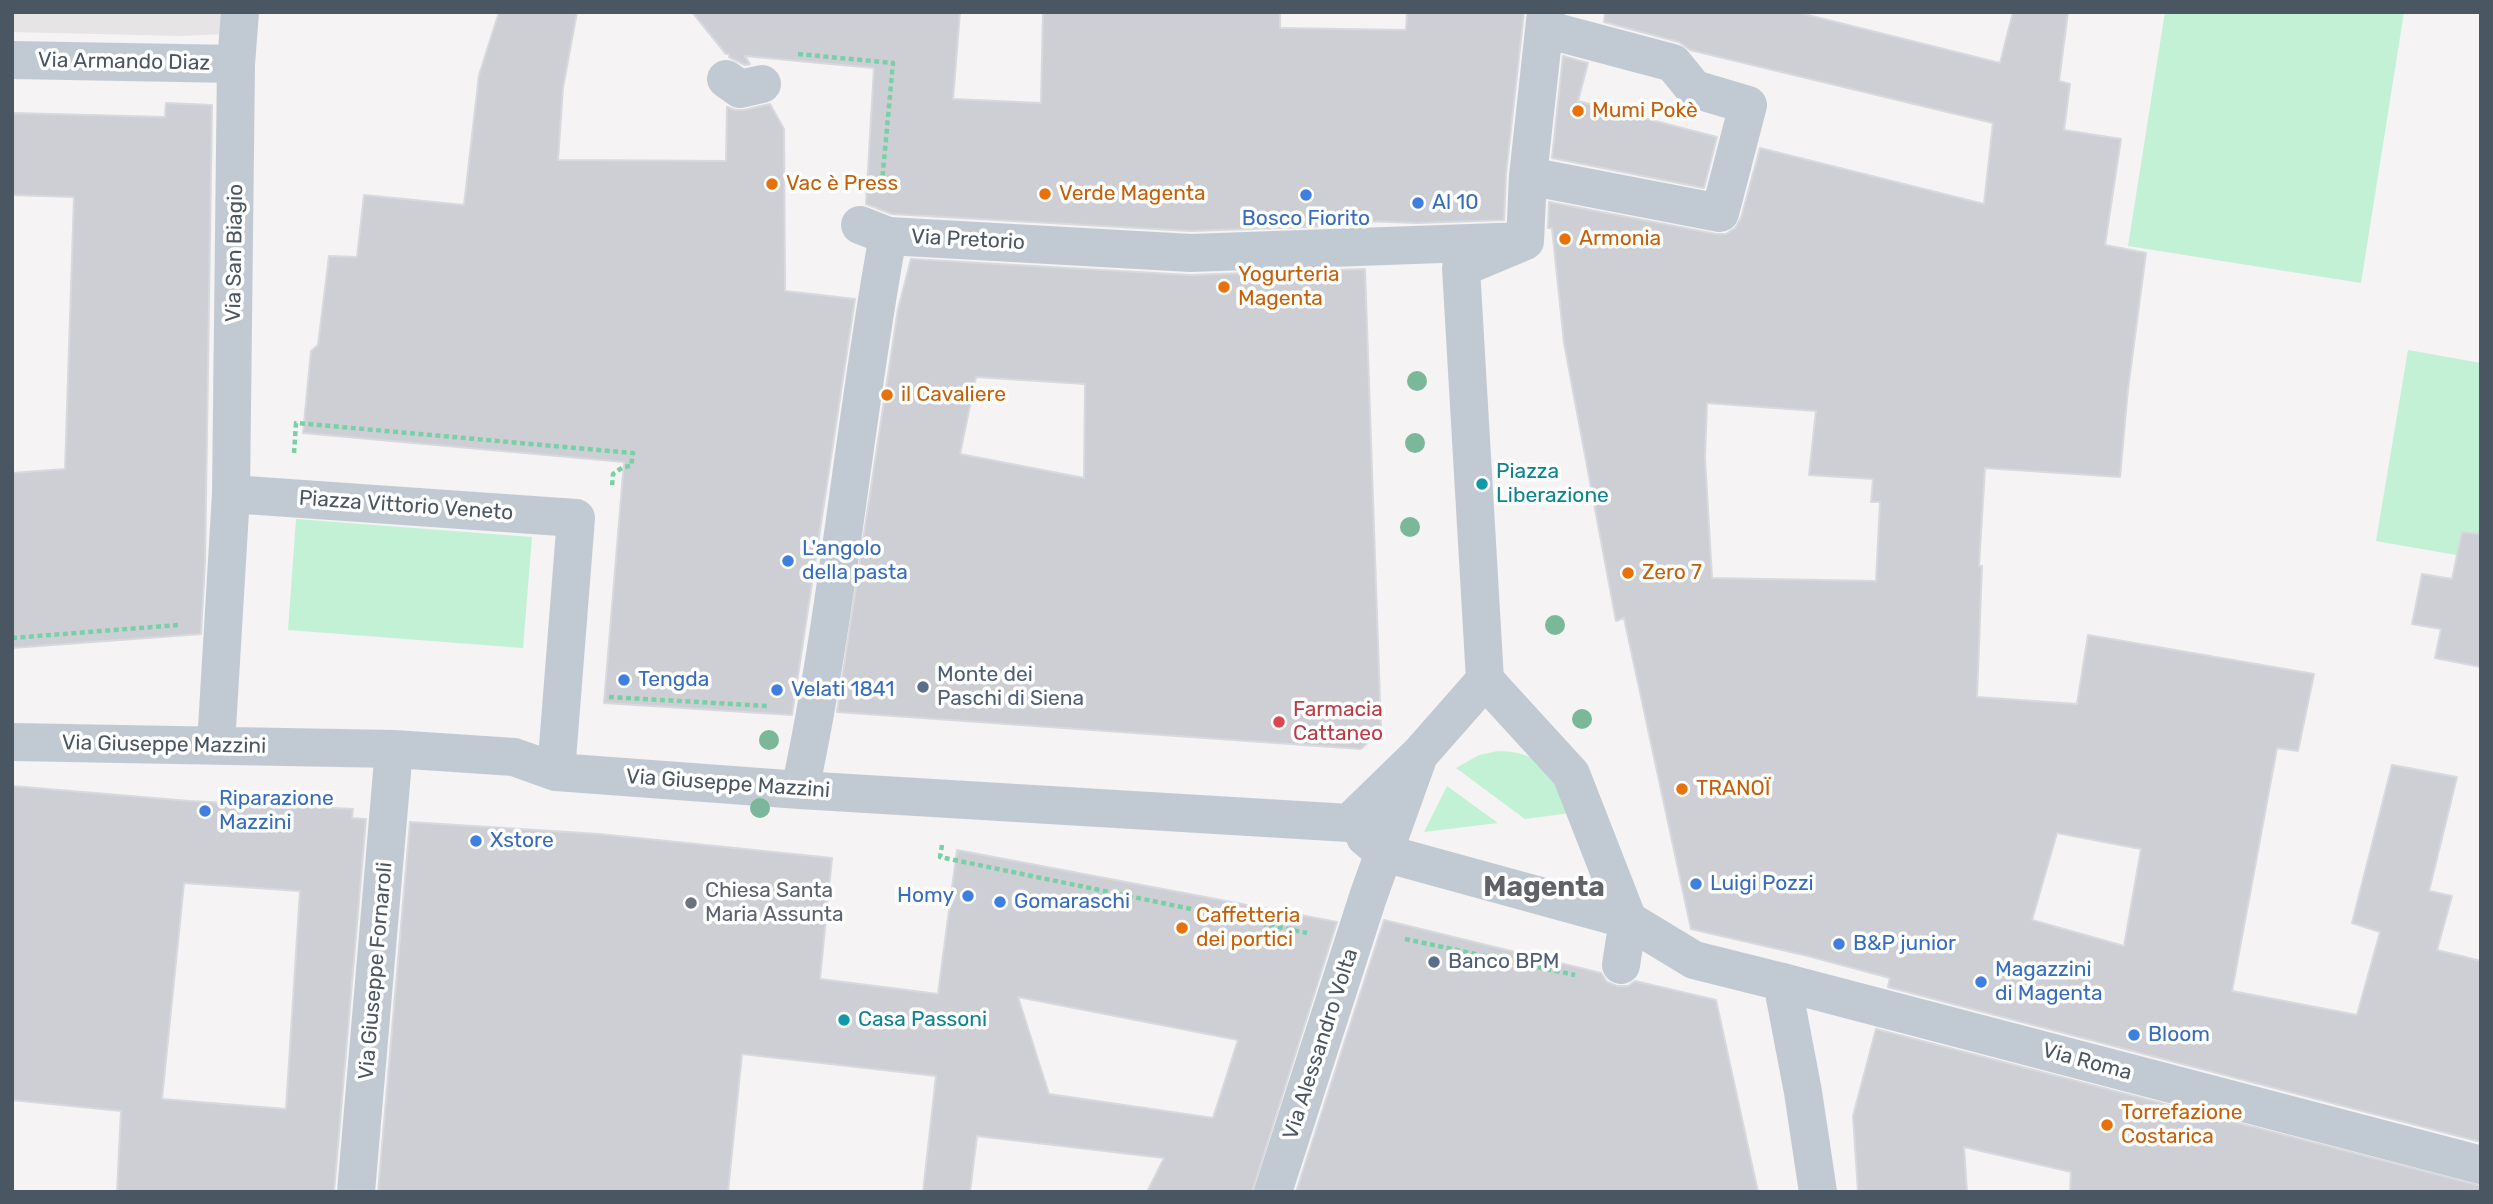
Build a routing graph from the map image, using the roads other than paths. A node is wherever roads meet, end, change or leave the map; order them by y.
1 (240, 12) edge
2 (1546, 20) edge
3 (12, 60) edge
4 (236, 64) junction
5 (1528, 176) junction
6 (1525, 241) junction
7 (231, 494) junction
8 (1485, 681) junction
9 (12, 742) edge
10 (216, 745) junction
11 (394, 749) junction
12 (1419, 755) junction
13 (556, 772) junction
14 (800, 790) junction
15 (1349, 823) junction
16 (1384, 853) junction
17 (1629, 920) junction
18 (1621, 965) dead end
19 (1782, 982) junction
20 (2481, 1165) edge
21 (356, 1192) edge
22 (1273, 1192) edge
23 (1818, 1192) edge

1 - 4 street, Via San Biagio
2 - 5 street
2 - 5 street
3 - 4 street, Via Armando Diaz
4 - 7 street, Via San Biagio
5 - 6 street
6 - 8 street
6 - 14 street, Via Pretorio
7 - 10 street
7 - 13 street, Piazza Vittorio Veneto
8 - 12 street
8 - 17 street
9 - 10 street, Via Giuseppe Mazzini
10 - 11 street, Via Giuseppe Mazzini
11 - 13 street, Via Giuseppe Mazzini
11 - 21 street, Via Giuseppe Fornaroli
12 - 15 street
12 - 16 street
13 - 14 street, Via Giuseppe Mazzini
14 - 15 street, Via Giuseppe Mazzini
15 - 16 street
16 - 17 street
16 - 22 street, Via Alessandro Volta
17 - 18 street
17 - 19 street, Via Roma
19 - 20 street, Via Roma
19 - 23 street

